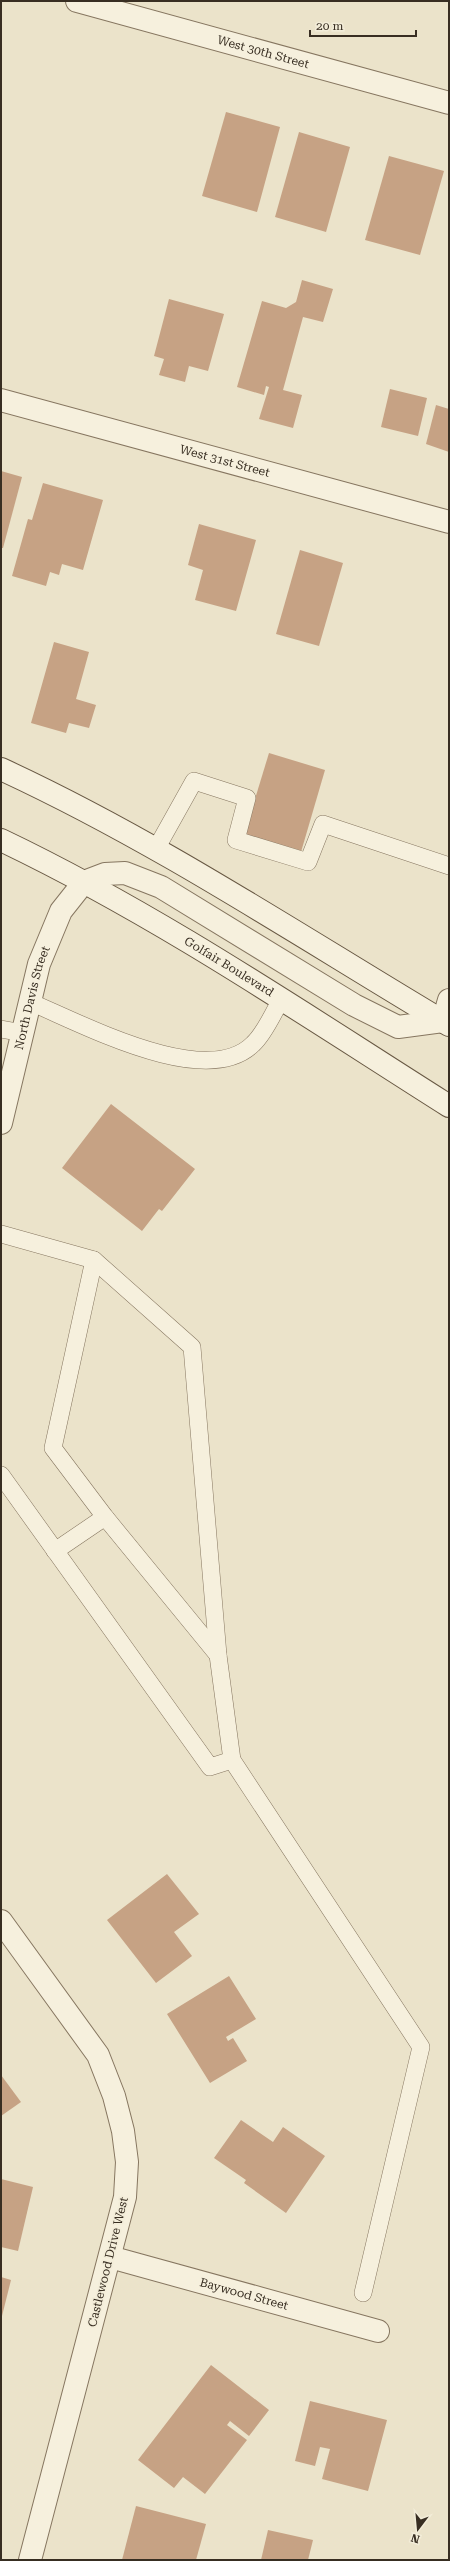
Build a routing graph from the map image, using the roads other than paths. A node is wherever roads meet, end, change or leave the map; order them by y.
1 (77, 1) edge
2 (449, 103) edge
3 (1, 400) edge
4 (449, 522) edge
5 (1, 769) edge
6 (1, 840) edge
7 (156, 849) junction
8 (449, 866) edge
9 (84, 882) junction
10 (281, 1000) junction
11 (449, 1000) edge
12 (30, 1002) junction
13 (446, 1023) edge
14 (1, 1029) edge
15 (23, 1033) junction
16 (449, 1106) edge
17 (1, 1123) edge
18 (1, 1234) edge
19 (94, 1260) junction
20 (1, 1475) edge
21 (105, 1517) junction
22 (55, 1551) junction
23 (218, 1655) junction
24 (232, 1760) junction
25 (1, 1921) edge
26 (110, 2257) junction
27 (363, 2293) dead end
28 (378, 2331) dead end
29 (30, 2560) edge

1 - 2 street, West 30th Street
3 - 4 street, West 31st Street
5 - 7 street
6 - 9 street, Golfair Boulevard
7 - 8 lane
7 - 13 street
9 - 10 street, Golfair Boulevard
9 - 12 street, North Davis Street
9 - 13 street
10 - 12 lane
10 - 16 street, Golfair Boulevard
11 - 13 street
12 - 15 street, North Davis Street
14 - 15 lane
15 - 17 street, North Davis Street
18 - 19 lane
19 - 21 lane
19 - 23 lane
20 - 22 lane
21 - 22 lane
21 - 23 lane
22 - 24 lane
23 - 24 lane
24 - 27 lane
25 - 26 street, Castlewood Drive West
26 - 28 street, Baywood Street
26 - 29 street, Castlewood Drive West

